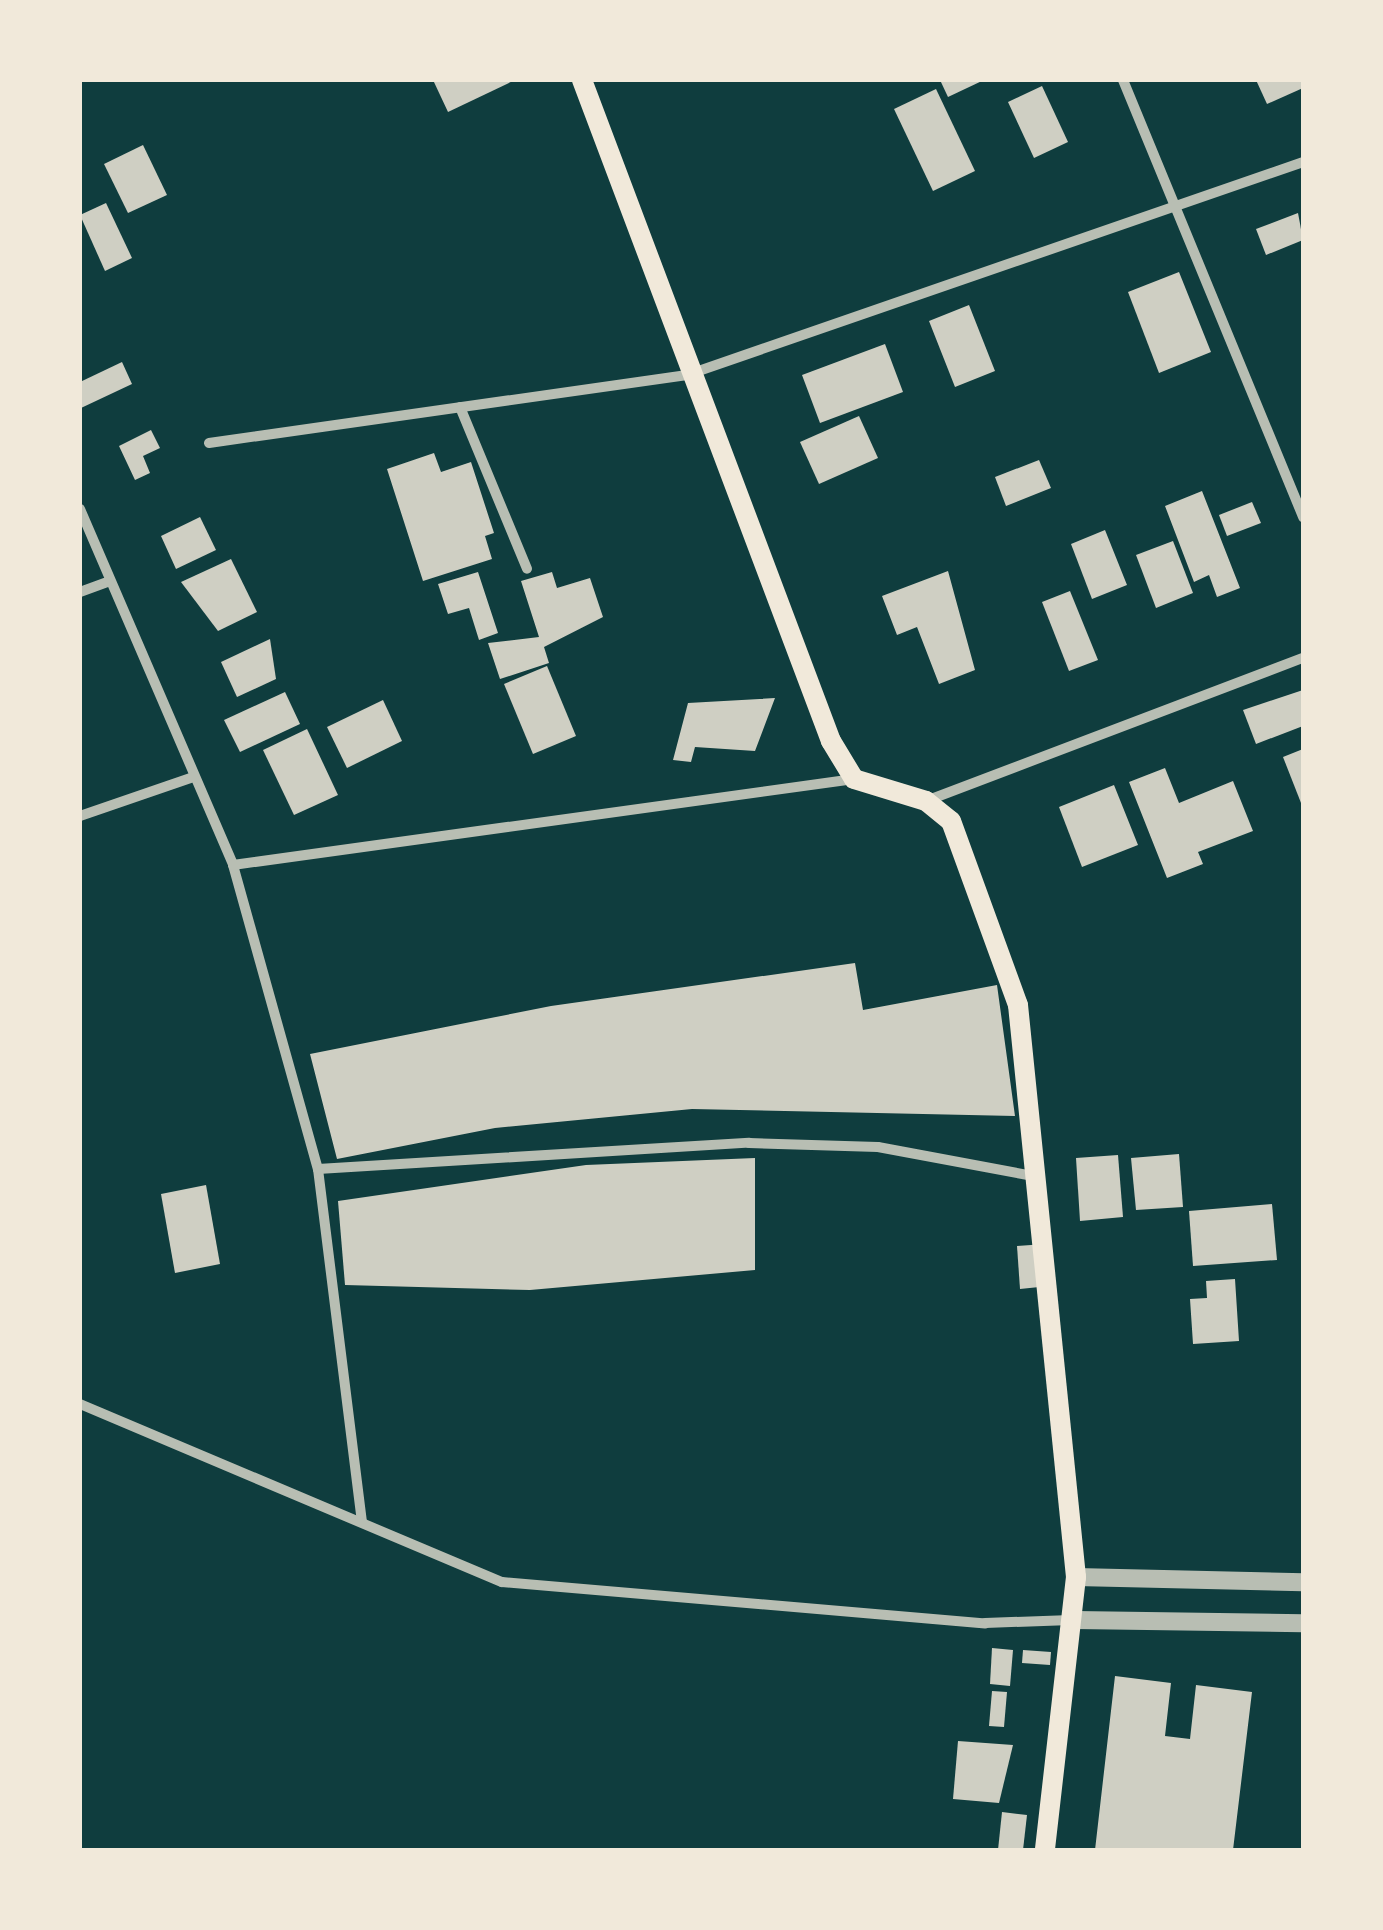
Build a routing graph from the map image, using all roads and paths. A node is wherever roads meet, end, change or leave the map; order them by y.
1 (582, 80) edge
2 (1123, 80) edge
3 (1303, 162) edge
4 (1178, 210) junction
5 (686, 374) junction
6 (460, 407) junction
7 (209, 443) dead end
8 (80, 510) edge
9 (1303, 518) edge
10 (527, 568) dead end
11 (110, 581) junction
12 (80, 592) edge
13 (1303, 658) edge
14 (192, 777) junction
15 (854, 779) junction
16 (926, 802) junction
17 (80, 816) edge
18 (232, 866) junction
19 (318, 1169) junction
20 (1038, 1177) junction
21 (80, 1404) edge
22 (362, 1521) junction
23 (1076, 1577) junction
24 (1303, 1582) edge
25 (1076, 1620) junction
26 (1303, 1624) edge
27 (1045, 1850) edge

1 - 5 main road
2 - 4 street
3 - 4 street
4 - 5 street
4 - 9 street
5 - 6 street
5 - 15 main road
6 - 7 street
6 - 10 street
8 - 11 street
11 - 12 street
11 - 14 street
13 - 16 street
14 - 17 street
14 - 18 street
15 - 16 main road
15 - 18 street
16 - 20 main road
18 - 19 street
19 - 20 street
19 - 22 street
20 - 23 main road
21 - 22 street
22 - 25 street
23 - 24 street
23 - 25 main road
25 - 26 street
25 - 27 main road

